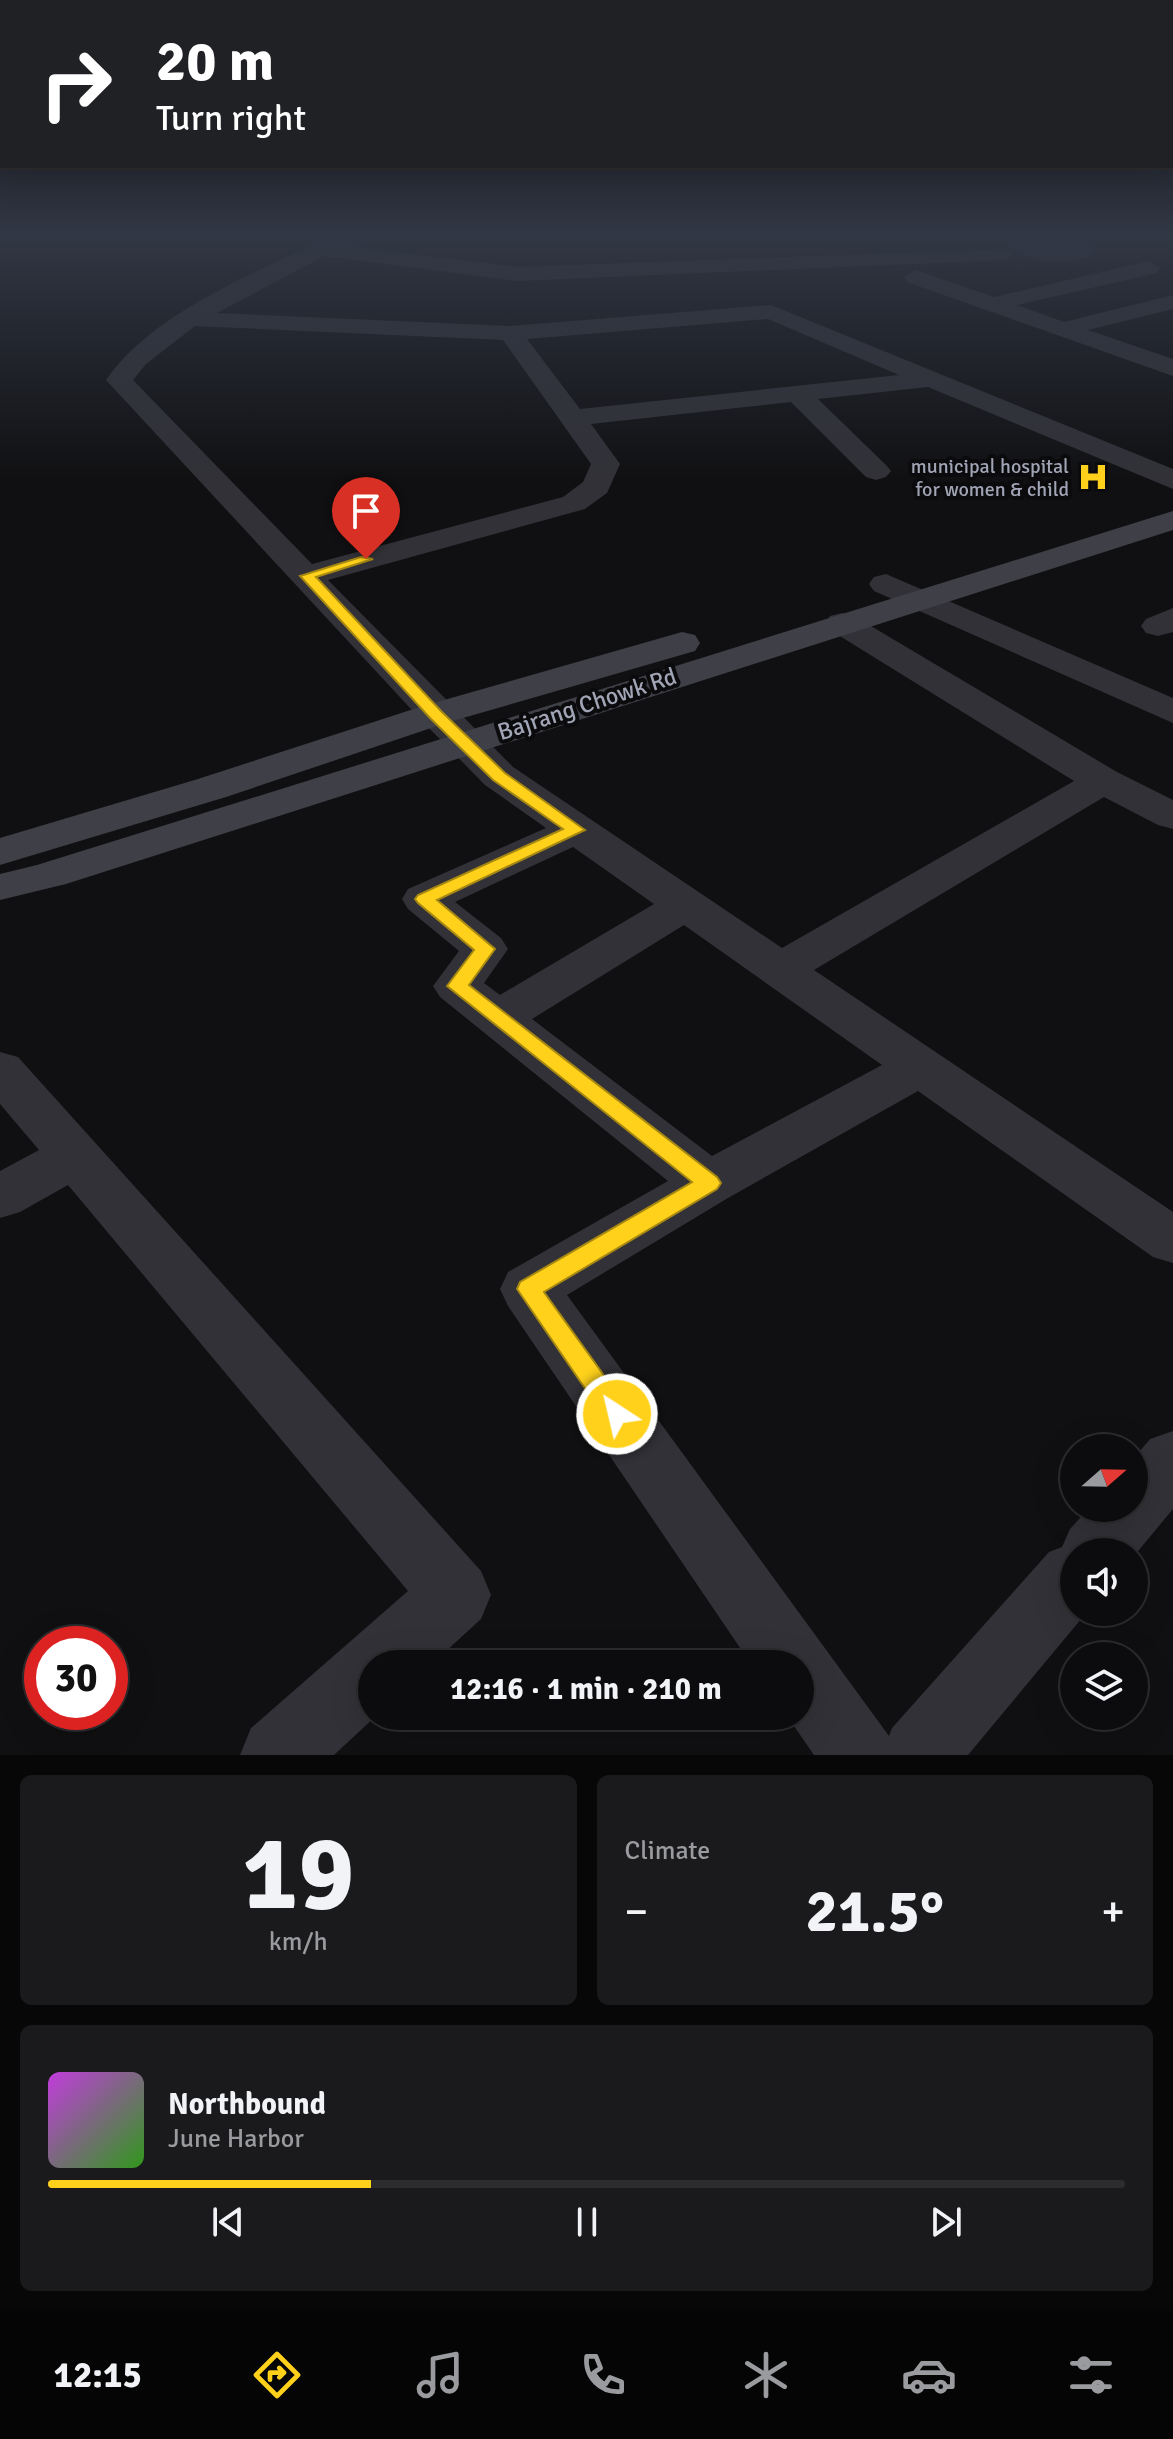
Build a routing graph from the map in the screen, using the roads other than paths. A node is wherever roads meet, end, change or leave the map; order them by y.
1 (193, 317) edge
2 (710, 317) edge
3 (783, 317) edge
4 (1029, 317) edge
5 (1112, 317) edge
6 (189, 319) junction
7 (1063, 329) junction
8 (510, 333) junction
9 (1173, 368) edge
10 (931, 379) junction
11 (798, 394) junction
12 (573, 418) junction
13 (876, 471) dead end
14 (1173, 480) edge
15 (1173, 496) edge
16 (1173, 520) edge
17 (307, 576) junction
18 (902, 592) junction
19 (842, 623) junction
20 (1173, 712) edge
21 (451, 728) junction
22 (1103, 781) junction
23 (1173, 816) edge
24 (576, 830) junction
25 (0, 852) edge
26 (0, 887) edge
27 (685, 905) junction
28 (779, 970) junction
29 (498, 1018) junction
30 (920, 1067) junction
31 (0, 1070) edge
32 (74, 1156) junction
33 (709, 1183) junction
34 (0, 1197) edge
35 (1173, 1241) edge
36 (1173, 1460) edge
37 (1148, 1489) edge
38 (1120, 1522) edge
39 (1106, 1538) edge
40 (1060, 1591) edge
41 (395, 1650) edge
42 (784, 1650) edge
43 (358, 1683) edge
44 (814, 1692) edge
45 (278, 1755) edge
46 (859, 1755) edge
47 (919, 1755) edge

1 - 6 street
2 - 8 street
3 - 10 street
4 - 7 street
5 - 7 street
6 - 8 street
6 - 17 street
7 - 9 street
8 - 12 street
10 - 11 street
10 - 14 street
11 - 12 street
11 - 13 street
12 - 17 street
15 - 18 street, Bajrang Chowk Rd
16 - 18 street, Bajrang Chowk Rd
17 - 21 street
18 - 19 street, Bajrang Chowk Rd
18 - 20 street
18 - 21 street, Bajrang Chowk Rd
19 - 21 street, Bajrang Chowk Rd
19 - 22 street
21 - 24 street
21 - 25 street, Bajrang Chowk Rd
21 - 26 street, Bajrang Chowk Rd
22 - 23 street
22 - 28 street
24 - 27 street
24 - 29 street
27 - 28 street
27 - 29 street
28 - 30 street
29 - 33 street
30 - 33 street
30 - 35 street
31 - 32 street
32 - 34 street
32 - 41 street
33 - 42 street
36 - 37 street
38 - 39 street
40 - 47 street
43 - 45 street
44 - 46 street

